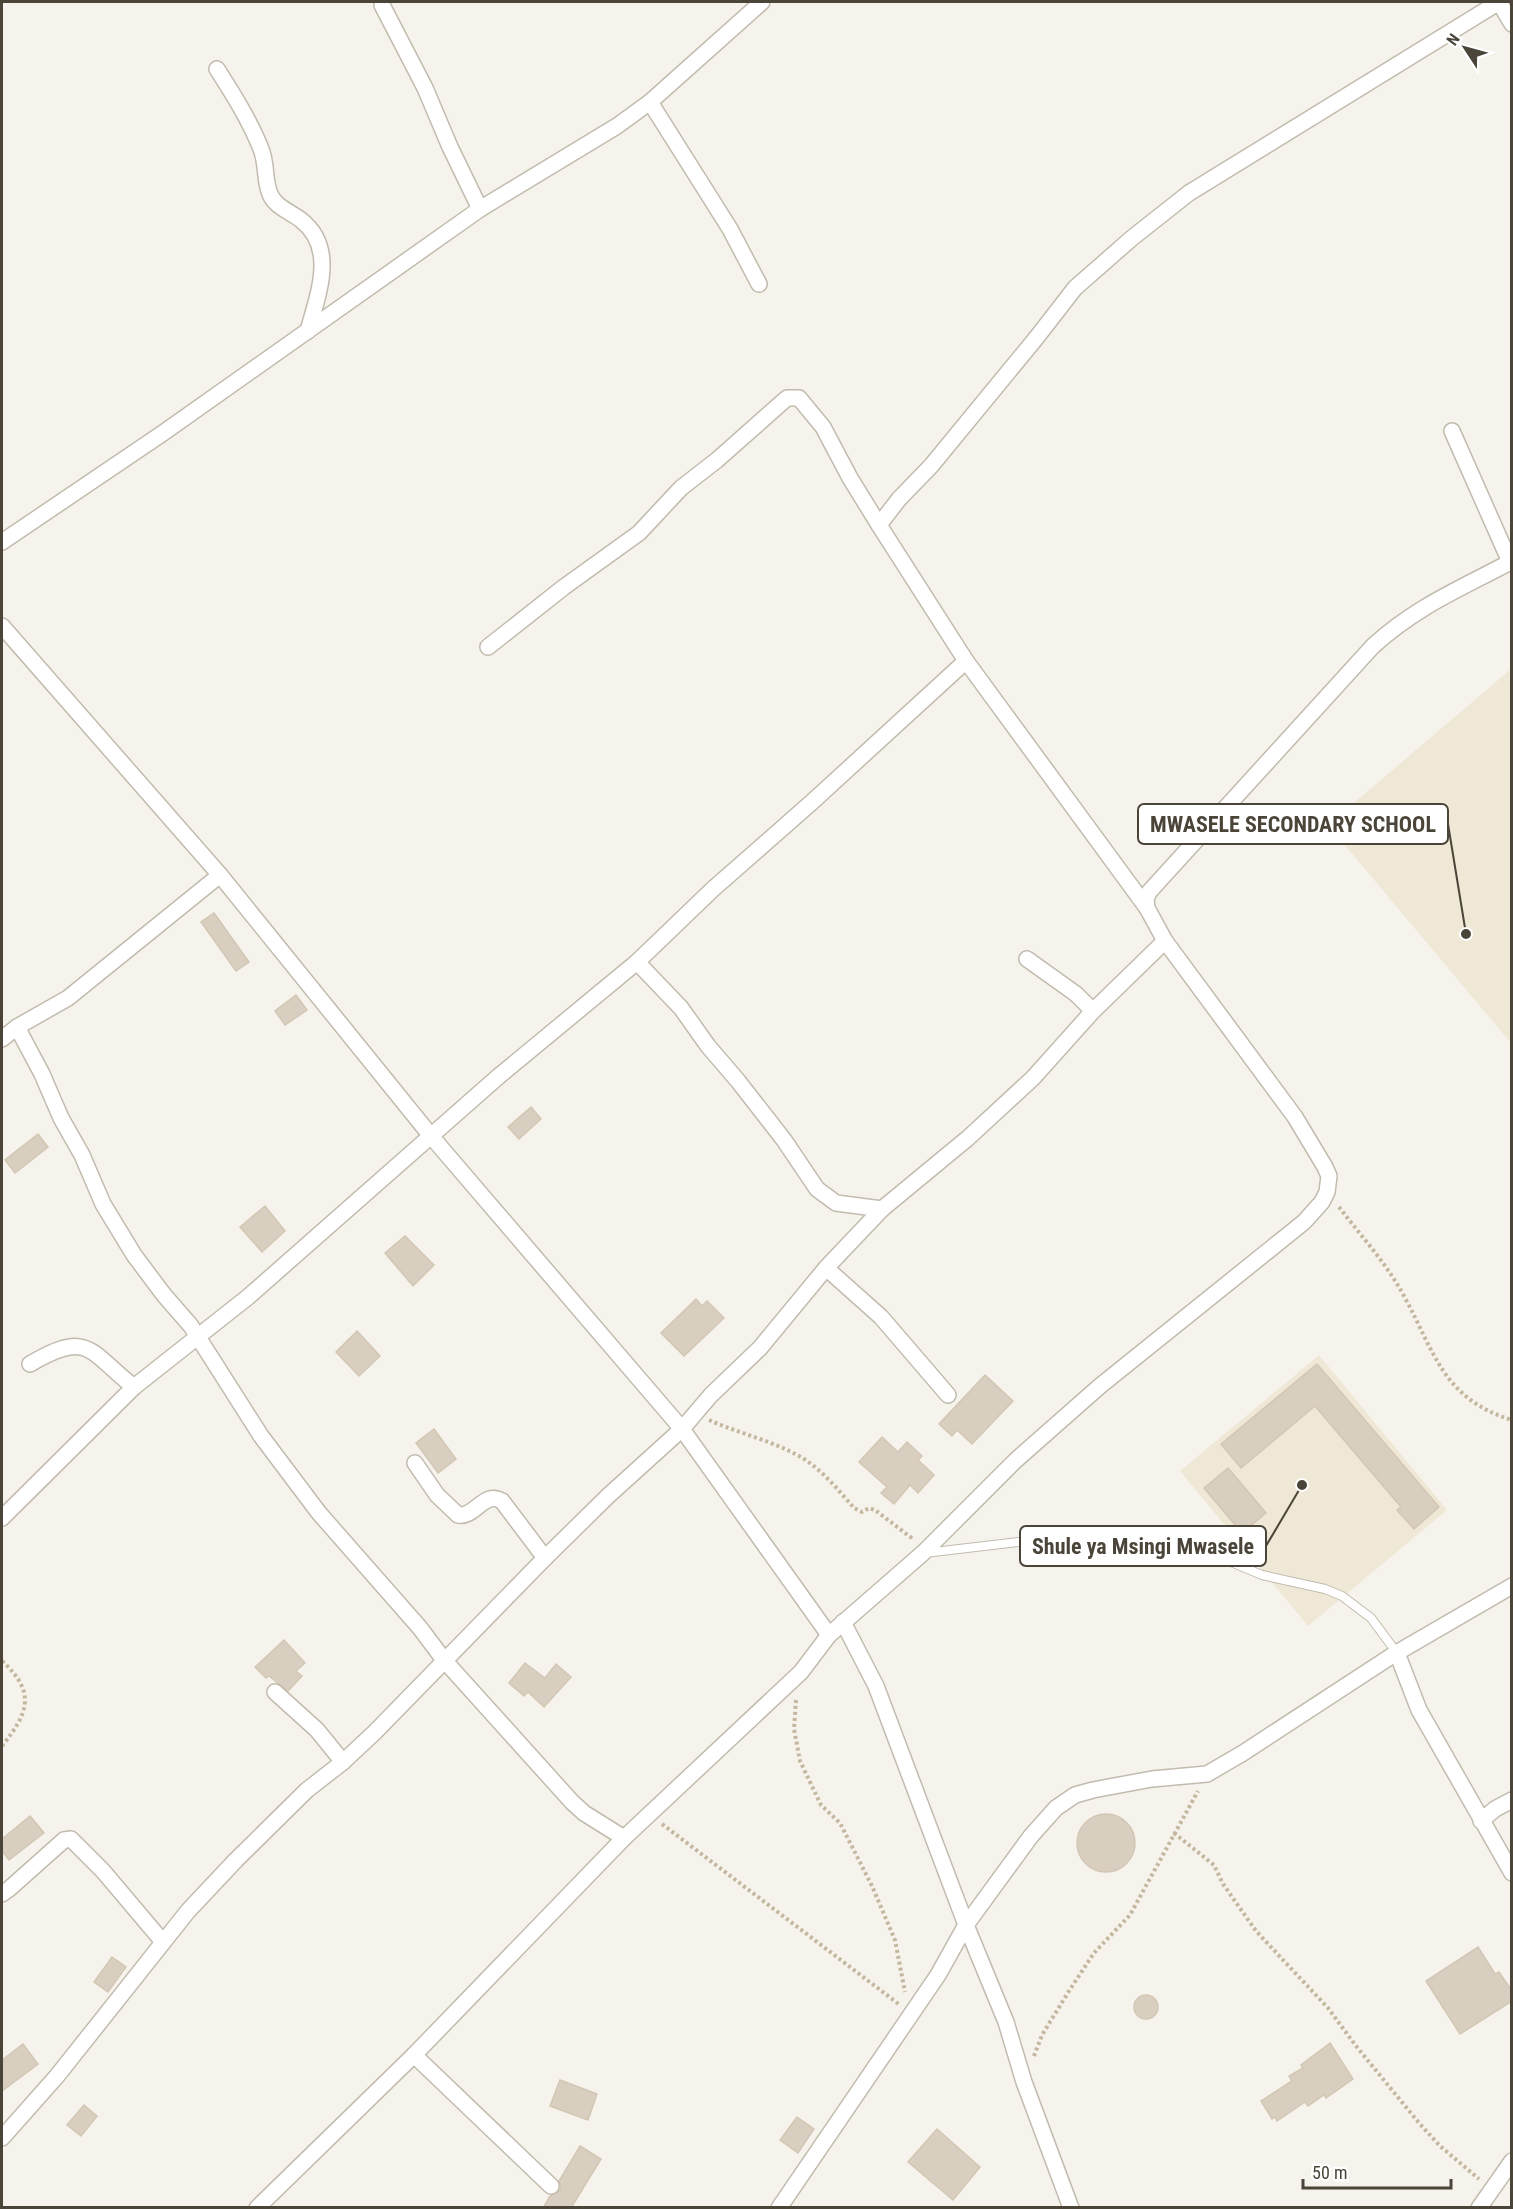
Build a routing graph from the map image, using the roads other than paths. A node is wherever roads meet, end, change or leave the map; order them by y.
1 (762, 2) edge
2 (1499, 2) edge
3 (382, 5) dead end
4 (1512, 24) edge
5 (217, 69) dead end
6 (650, 102) junction
7 (480, 209) junction
8 (759, 284) dead end
9 (308, 331) junction
10 (1452, 431) dead end
11 (879, 525) junction
12 (2, 542) edge
13 (1511, 561) edge
14 (2, 626) edge
15 (488, 647) dead end
16 (966, 661) junction
17 (220, 875) junction
18 (1147, 908) junction
19 (1165, 941) junction
20 (1028, 958) dead end
21 (637, 962) junction
22 (1094, 1011) junction
23 (17, 1027) junction
24 (2, 1039) edge
25 (432, 1136) junction
26 (882, 1209) junction
27 (826, 1268) junction
28 (198, 1336) junction
29 (30, 1365) dead end
30 (134, 1388) junction
31 (948, 1395) dead end
32 (682, 1429) junction
33 (415, 1463) dead end
34 (2, 1518) edge
35 (924, 1552) junction
36 (545, 1558) junction
37 (1512, 1586) edge
38 (843, 1622) junction
39 (829, 1635) junction
40 (1396, 1653) junction
41 (444, 1660) junction
42 (275, 1692) dead end
43 (343, 1762) junction
44 (1512, 1800) edge
45 (1481, 1821) junction
46 (624, 1838) junction
47 (1512, 1873) edge
48 (2, 1894) edge
49 (966, 1925) junction
50 (164, 1942) junction
51 (414, 2055) junction
52 (2, 2138) edge
53 (1512, 2162) edge
54 (551, 2186) dead end
55 (257, 2208) edge
56 (779, 2208) edge
57 (1071, 2208) edge
58 (1479, 2208) edge

1 - 6 street
2 - 4 street
2 - 11 street
3 - 7 street
5 - 9 street
6 - 7 street
6 - 8 street
7 - 9 street
9 - 12 street
10 - 13 street
11 - 15 street
11 - 16 street
13 - 18 street
14 - 17 street
16 - 18 street
16 - 21 street
17 - 23 street
17 - 25 street
18 - 19 street
19 - 22 street
19 - 35 street
20 - 22 street
21 - 25 street
21 - 26 street
22 - 26 street
23 - 24 street
23 - 28 street
25 - 28 street
25 - 32 street
26 - 27 street
27 - 31 street
27 - 32 street
28 - 30 street
28 - 41 street
29 - 30 street
30 - 34 street
32 - 36 street
32 - 39 street
33 - 36 street
35 - 38 street
35 - 40 lane
36 - 41 street
37 - 40 street
38 - 39 street
38 - 49 street
39 - 46 street
40 - 45 street
40 - 49 street
41 - 43 street
41 - 46 street
42 - 43 street
43 - 50 street
44 - 45 street
45 - 47 street
46 - 51 street
48 - 50 street
49 - 56 street
49 - 57 street
50 - 52 street
51 - 54 street
51 - 55 street
53 - 58 street

